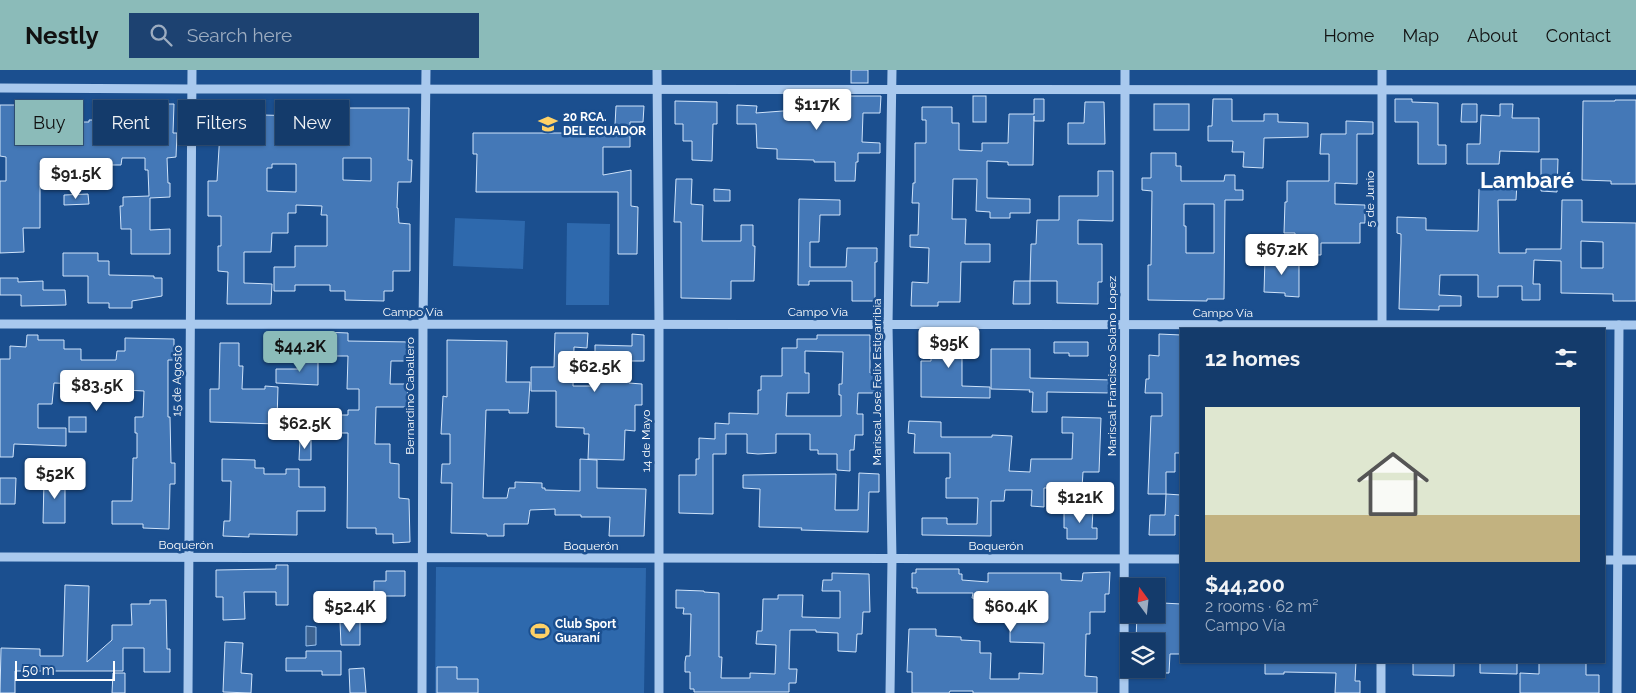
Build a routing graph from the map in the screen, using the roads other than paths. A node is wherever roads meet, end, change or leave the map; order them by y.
1 (192, 70) edge
2 (426, 70) edge
3 (657, 70) edge
4 (892, 70) edge
5 (1125, 70) edge
6 (1382, 70) edge
7 (0, 88) edge
8 (192, 89) junction
9 (426, 90) junction
10 (657, 90) junction
11 (892, 90) junction
12 (1125, 90) junction
13 (1382, 90) junction
14 (1636, 90) edge
15 (0, 324) edge
16 (191, 324) junction
17 (423, 325) junction
18 (659, 325) junction
19 (888, 325) junction
20 (1125, 325) junction
21 (1619, 325) junction
22 (1636, 325) edge
23 (1382, 327) edge
24 (0, 557) edge
25 (188, 557) junction
26 (422, 558) junction
27 (659, 558) junction
28 (892, 559) junction
29 (1124, 559) junction
30 (1180, 559) edge
31 (1605, 560) edge
32 (1617, 560) junction
33 (1636, 560) edge
34 (1381, 663) edge
35 (188, 693) edge
36 (422, 693) edge
37 (659, 693) edge
38 (890, 693) edge
39 (1124, 693) edge
40 (1381, 693) edge
41 (1616, 693) edge

1 - 8 street, 15 de Agosto
2 - 9 street, Bernardino Caballero
3 - 10 street, 14 de Mayo
4 - 11 street, Mariscal Jose Felix Estigarribia
5 - 12 street, Mariscal Francisco Solano Lopez
6 - 13 street, 5 de Junio
7 - 8 street
8 - 9 street
8 - 16 street, 15 de Agosto
9 - 10 street
9 - 17 street, Bernardino Caballero
10 - 11 street
10 - 18 street, 14 de Mayo
11 - 12 street
11 - 19 street, Mariscal Jose Felix Estigarribia
12 - 13 street
12 - 20 street, Mariscal Francisco Solano Lopez
13 - 14 street
13 - 23 street, 5 de Junio
15 - 16 street, Campo Vía
16 - 17 street, Campo Vía
16 - 25 street, 15 de Agosto
17 - 18 street, Campo Vía
17 - 26 street, Bernardino Caballero
18 - 19 street, Campo Vía
18 - 27 street, 14 de Mayo
19 - 20 street, Campo Vía
19 - 28 street, Mariscal Jose Felix Estigarribia
20 - 23 street, Campo Vía
20 - 29 street, Mariscal Francisco Solano Lopez
21 - 22 street, Campo Vía
21 - 23 street, Campo Vía
21 - 32 street
24 - 25 street, Boquerón
25 - 26 street, Boquerón
25 - 35 street, 15 de Agosto
26 - 27 street, Boquerón
26 - 36 street, Bernardino Caballero
27 - 28 street, Boquerón
27 - 37 street, 14 de Mayo
28 - 29 street, Boquerón
28 - 38 street, Mariscal Jose Felix Estigarribia
29 - 30 street, Boquerón
29 - 39 street, Mariscal Francisco Solano Lopez
31 - 32 street
32 - 33 street
32 - 41 street
34 - 40 street

